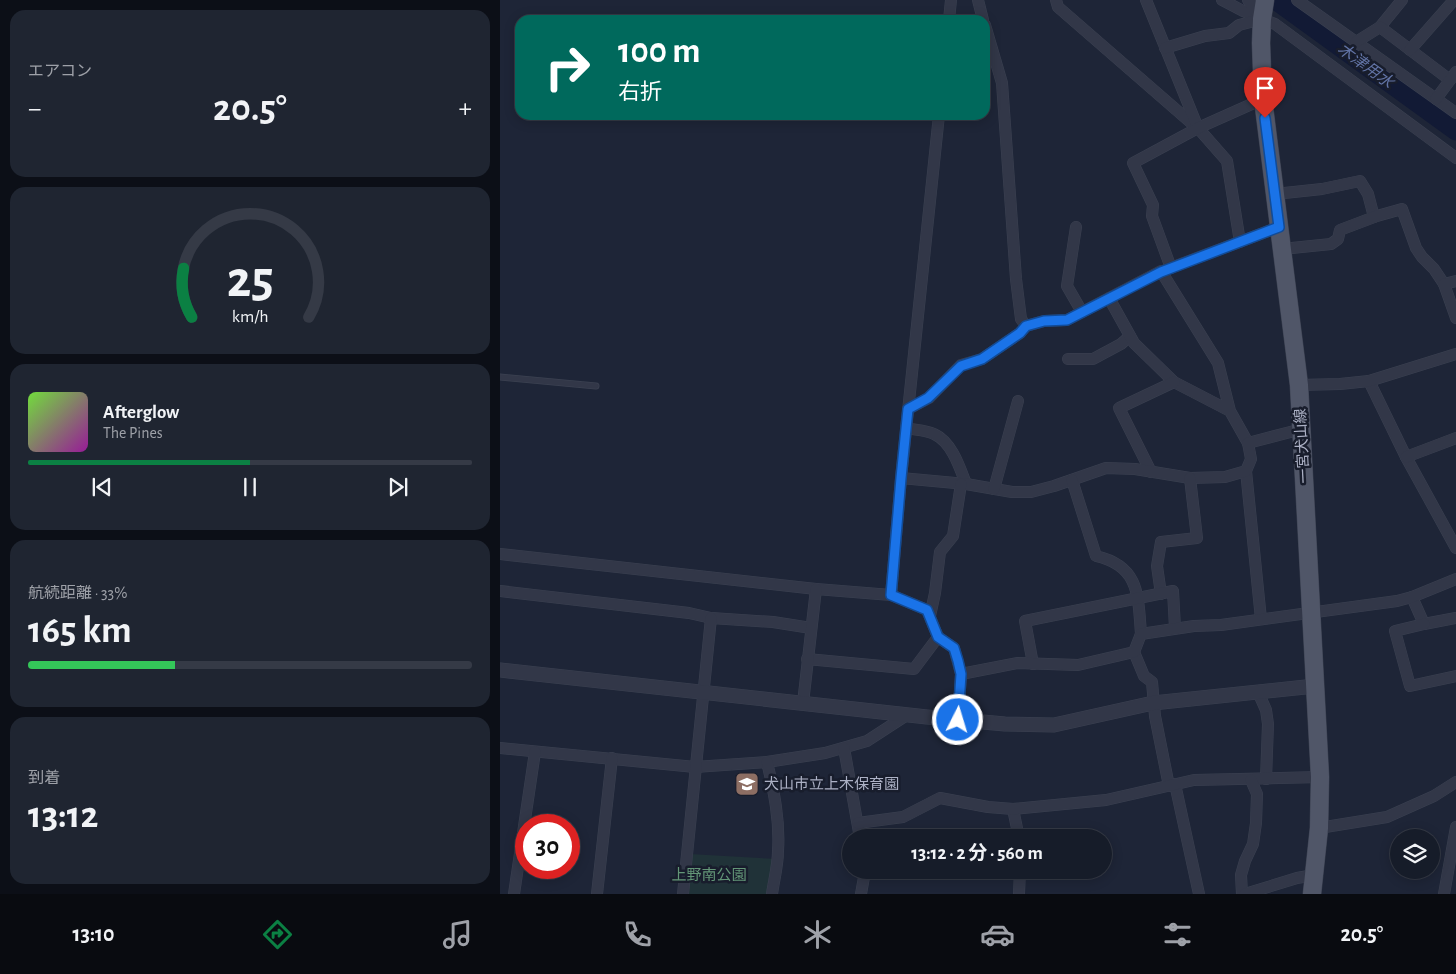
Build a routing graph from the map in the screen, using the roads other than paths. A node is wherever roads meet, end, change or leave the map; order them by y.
1 (951, 0) edge
2 (978, 0) edge
3 (1056, 0) edge
4 (1146, 0) edge
5 (1222, 0) edge
6 (1248, 0) edge
7 (1265, 0) edge
8 (1297, 0) edge
9 (1402, 0) edge
10 (1454, 0) edge
11 (950, 15) edge
12 (982, 15) edge
13 (1262, 19) junction
14 (1380, 27) junction
15 (990, 42) edge
16 (1356, 42) junction
17 (1165, 48) junction
18 (1410, 50) junction
19 (1453, 76) edge
20 (1263, 99) junction
21 (1436, 99) junction
22 (1456, 113) edge
23 (938, 120) edge
24 (1198, 128) junction
25 (1456, 158) edge
26 (1275, 194) junction
27 (1374, 217) junction
28 (1076, 227) dead end
29 (1279, 227) junction
30 (1240, 242) junction
31 (1282, 249) junction
32 (1166, 270) junction
33 (1456, 281) edge
34 (1444, 284) junction
35 (1108, 298) junction
36 (1082, 312) junction
37 (1456, 318) edge
38 (1026, 326) junction
39 (1130, 336) junction
40 (1456, 354) edge
41 (1068, 359) dead end
42 (500, 377) edge
43 (1369, 381) junction
44 (1174, 382) junction
45 (1299, 385) junction
46 (596, 386) dead end
47 (1018, 401) dead end
48 (908, 409) junction
49 (1230, 411) junction
50 (906, 428) junction
51 (1302, 429) junction
52 (1456, 438) edge
53 (1248, 443) junction
54 (1406, 457) junction
55 (1246, 471) junction
56 (1151, 472) junction
57 (901, 478) junction
58 (1190, 478) junction
59 (1072, 480) junction
60 (964, 484) junction
61 (994, 489) junction
62 (1456, 548) edge
63 (500, 554) edge
64 (1456, 579) edge
65 (816, 589) junction
66 (500, 591) edge
67 (1161, 594) junction
68 (891, 595) junction
69 (1412, 597) junction
70 (1138, 598) junction
71 (1311, 612) junction
72 (930, 616) junction
73 (711, 618) junction
74 (1456, 618) edge
75 (1261, 619) junction
76 (1424, 624) junction
77 (811, 628) junction
78 (1175, 628) junction
79 (1141, 634) junction
80 (938, 637) junction
81 (1134, 652) junction
82 (807, 659) junction
83 (1033, 664) junction
84 (500, 670) edge
85 (961, 674) junction
86 (1456, 676) edge
87 (1315, 686) junction
88 (703, 691) junction
89 (1258, 692) junction
90 (803, 703) junction
91 (1153, 703) junction
92 (907, 715) junction
93 (958, 720) junction
94 (500, 748) edge
95 (844, 748) junction
96 (535, 752) junction
97 (612, 758) junction
98 (767, 762) junction
99 (695, 767) junction
100 (1320, 777) junction
101 (1266, 779) junction
102 (1251, 780) junction
103 (1456, 782) edge
104 (1172, 785) junction
105 (1013, 809) junction
106 (858, 823) junction
107 (1456, 827) edge
108 (1319, 828) junction
109 (859, 829) edge
110 (1017, 829) edge
111 (1314, 874) junction
112 (864, 879) edge
113 (1020, 879) edge
114 (514, 894) edge
115 (597, 894) edge
116 (683, 894) edge
117 (772, 894) edge
118 (861, 894) edge
119 (1020, 894) edge
120 (1199, 894) edge
121 (1244, 894) edge
122 (1312, 894) edge
123 (1444, 894) edge

1 - 11 street
2 - 12 street
3 - 24 street
4 - 17 street
5 - 13 street
6 - 13 street
7 - 13 main road, 一宮犬山線
8 - 16 street
9 - 14 street
10 - 18 street
13 - 17 street
13 - 20 main road, 一宮犬山線
13 - 25 street
14 - 16 street
14 - 18 street
15 - 38 street
16 - 21 street
17 - 24 street
18 - 19 street
19 - 21 street
20 - 24 street
20 - 26 main road, 一宮犬山線
21 - 22 street
23 - 48 street
24 - 30 street
24 - 32 street
26 - 27 street
26 - 29 main road, 一宮犬山線
27 - 31 street
27 - 34 street
28 - 36 street
29 - 30 street
29 - 31 main road, 一宮犬山線
30 - 32 street
31 - 45 main road, 一宮犬山線
32 - 35 street
32 - 49 street
33 - 34 street
34 - 37 street
35 - 36 street
35 - 39 street
36 - 38 street
38 - 48 street
39 - 41 street
39 - 44 street
40 - 43 street
42 - 46 lane
43 - 45 street
43 - 54 street
44 - 49 street
44 - 56 street
45 - 51 main road, 一宮犬山線
47 - 61 street
48 - 50 street
49 - 53 street
50 - 57 street
50 - 60 street
51 - 53 street
51 - 71 main road, 一宮犬山線
52 - 54 street
53 - 55 street
54 - 62 street
55 - 58 street
55 - 75 street
56 - 58 street
56 - 59 street
57 - 60 street
57 - 68 street
58 - 67 street
59 - 61 street
59 - 70 street
60 - 61 street
60 - 72 street
63 - 65 street
64 - 69 street
65 - 68 street
65 - 77 street
66 - 73 street
67 - 70 street
67 - 78 street
68 - 72 street
69 - 71 street
69 - 76 street
70 - 79 street
70 - 83 street
71 - 75 street
71 - 87 main road, 一宮犬山線
72 - 80 street
73 - 77 street
73 - 88 street
74 - 76 street
75 - 78 street
76 - 86 street
77 - 82 street
78 - 79 street
79 - 81 street
80 - 82 street
80 - 85 street
81 - 83 street
81 - 91 street
82 - 90 street
83 - 85 street
84 - 88 street
85 - 93 street
87 - 89 street
87 - 100 main road, 一宮犬山線
88 - 90 street
88 - 99 street
89 - 91 street
89 - 101 street
90 - 92 street
91 - 93 street
91 - 104 street
92 - 93 street
92 - 95 street
94 - 96 street
95 - 98 street
95 - 106 street
96 - 97 street
96 - 114 street
97 - 99 street
97 - 115 street
98 - 99 street
98 - 117 street
99 - 116 street
100 - 101 street
100 - 108 main road, 一宮犬山線
101 - 102 street
102 - 104 street
102 - 121 street
103 - 108 street
104 - 105 street
104 - 120 street
105 - 106 street
105 - 110 street
106 - 109 street
107 - 123 street
108 - 111 main road, 一宮犬山線
111 - 121 street
111 - 122 main road, 一宮犬山線
112 - 118 street
113 - 119 street

